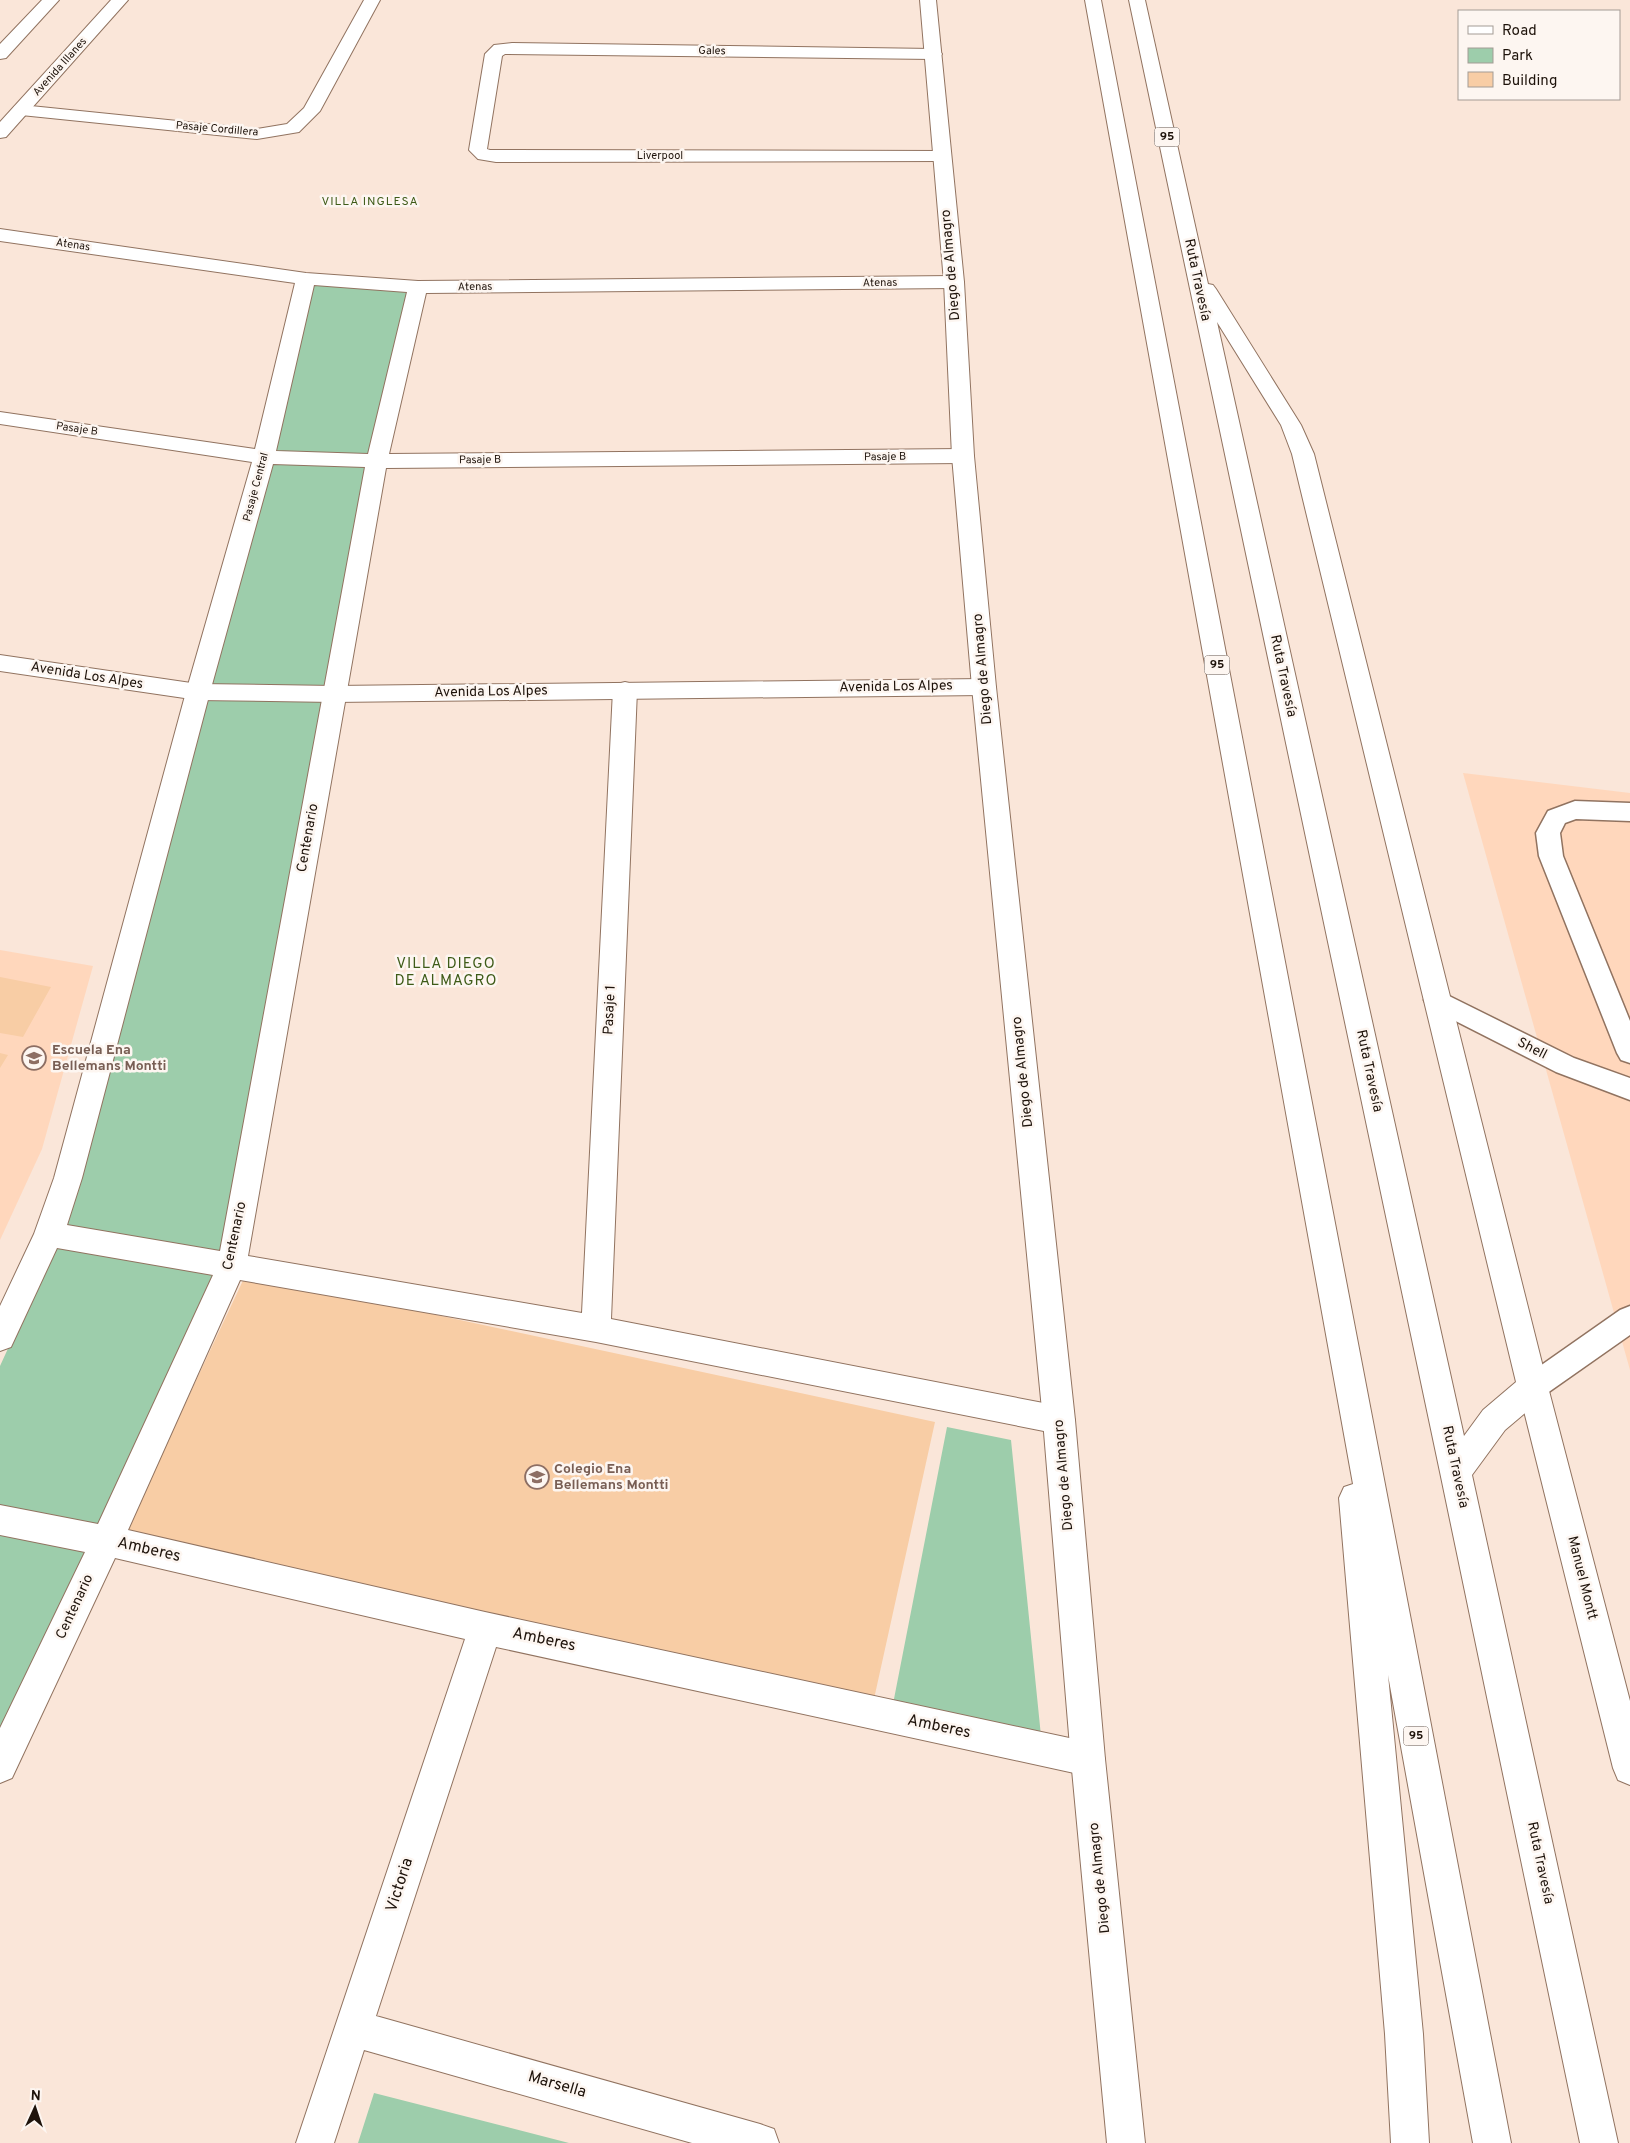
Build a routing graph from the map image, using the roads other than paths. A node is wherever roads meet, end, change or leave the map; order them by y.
1 (51, 0) edge
2 (120, 0) edge
3 (372, 0) edge
4 (928, 0) edge
5 (1093, 0) edge
6 (1137, 0) edge
7 (0, 54) edge
8 (494, 54) joint
9 (933, 54) junction
10 (21, 110) junction
11 (0, 133) edge
12 (941, 156) junction
13 (0, 234) edge
14 (1196, 273) junction
15 (306, 279) junction
16 (954, 282) junction
17 (418, 287) junction
18 (0, 418) edge
19 (963, 456) junction
20 (264, 457) junction
21 (377, 461) junction
22 (0, 663) edge
23 (984, 687) junction
24 (625, 690) junction
25 (198, 692) junction
26 (334, 694) junction
27 (1630, 812) edge
28 (1437, 1000) junction
29 (1630, 1053) edge
30 (1630, 1089) edge
31 (48, 1234) junction
32 (232, 1265) junction
33 (1630, 1319) edge
34 (596, 1329) junction
35 (1340, 1329) junction
36 (0, 1338) edge
37 (1533, 1388) junction
38 (1059, 1420) junction
39 (1456, 1472) junction
40 (0, 1520) edge
41 (106, 1540) junction
42 (485, 1628) junction
43 (1088, 1759) junction
44 (0, 1766) edge
45 (1630, 1768) edge
46 (353, 2028) junction
47 (315, 2143) edge
48 (760, 2143) edge
49 (1126, 2143) edge
50 (1410, 2143) edge
51 (1492, 2143) edge
52 (1600, 2143) edge

1 - 7 main road
2 - 10 main road, Avenida Illanes
3 - 10 main road, Pasaje Cordillera
4 - 9 main road, Diego de Almagro
5 - 35 main road, 95
6 - 14 main road, Ruta Travesía / 95
8 - 9 main road, Gales
8 - 12 main road, Liverpool
9 - 12 main road, Diego de Almagro
10 - 11 main road, Avenida Illanes
12 - 16 main road, Diego de Almagro
13 - 15 main road, Atenas
14 - 28 main road, Manuel Montt
14 - 39 main road, Ruta Travesía / 95
15 - 17 main road, Atenas
15 - 20 main road, Pasaje Central
16 - 17 main road, Atenas
16 - 19 main road, Diego de Almagro
17 - 21 main road
18 - 20 main road, Pasaje B
19 - 21 main road, Pasaje B
19 - 23 main road, Diego de Almagro
20 - 21 main road, Pasaje B
20 - 25 main road, Pasaje Central
21 - 26 main road
22 - 25 main road, Avenida Los Alpes
23 - 24 main road, Avenida Los Alpes
23 - 38 main road, Diego de Almagro
24 - 26 main road, Avenida Los Alpes
24 - 34 main road, Pasaje 1
25 - 26 main road, Avenida Los Alpes
25 - 31 main road
26 - 32 main road, Centenario
27 - 29 lane
28 - 30 lane, Shell
28 - 37 main road, Manuel Montt
31 - 32 main road
31 - 36 main road
32 - 34 main road
32 - 41 main road, Centenario
33 - 37 lane
34 - 38 main road
35 - 50 main road
35 - 51 main road, 95
37 - 39 main road
37 - 45 main road, Manuel Montt
38 - 43 main road, Diego de Almagro
39 - 52 main road, Ruta Travesía / 95
40 - 41 main road, Amberes
41 - 42 main road, Amberes
41 - 44 main road, Centenario
42 - 43 main road, Amberes
42 - 46 main road, Victoria
43 - 49 main road, Diego de Almagro
46 - 47 main road, Victoria
46 - 48 main road, Marsella

